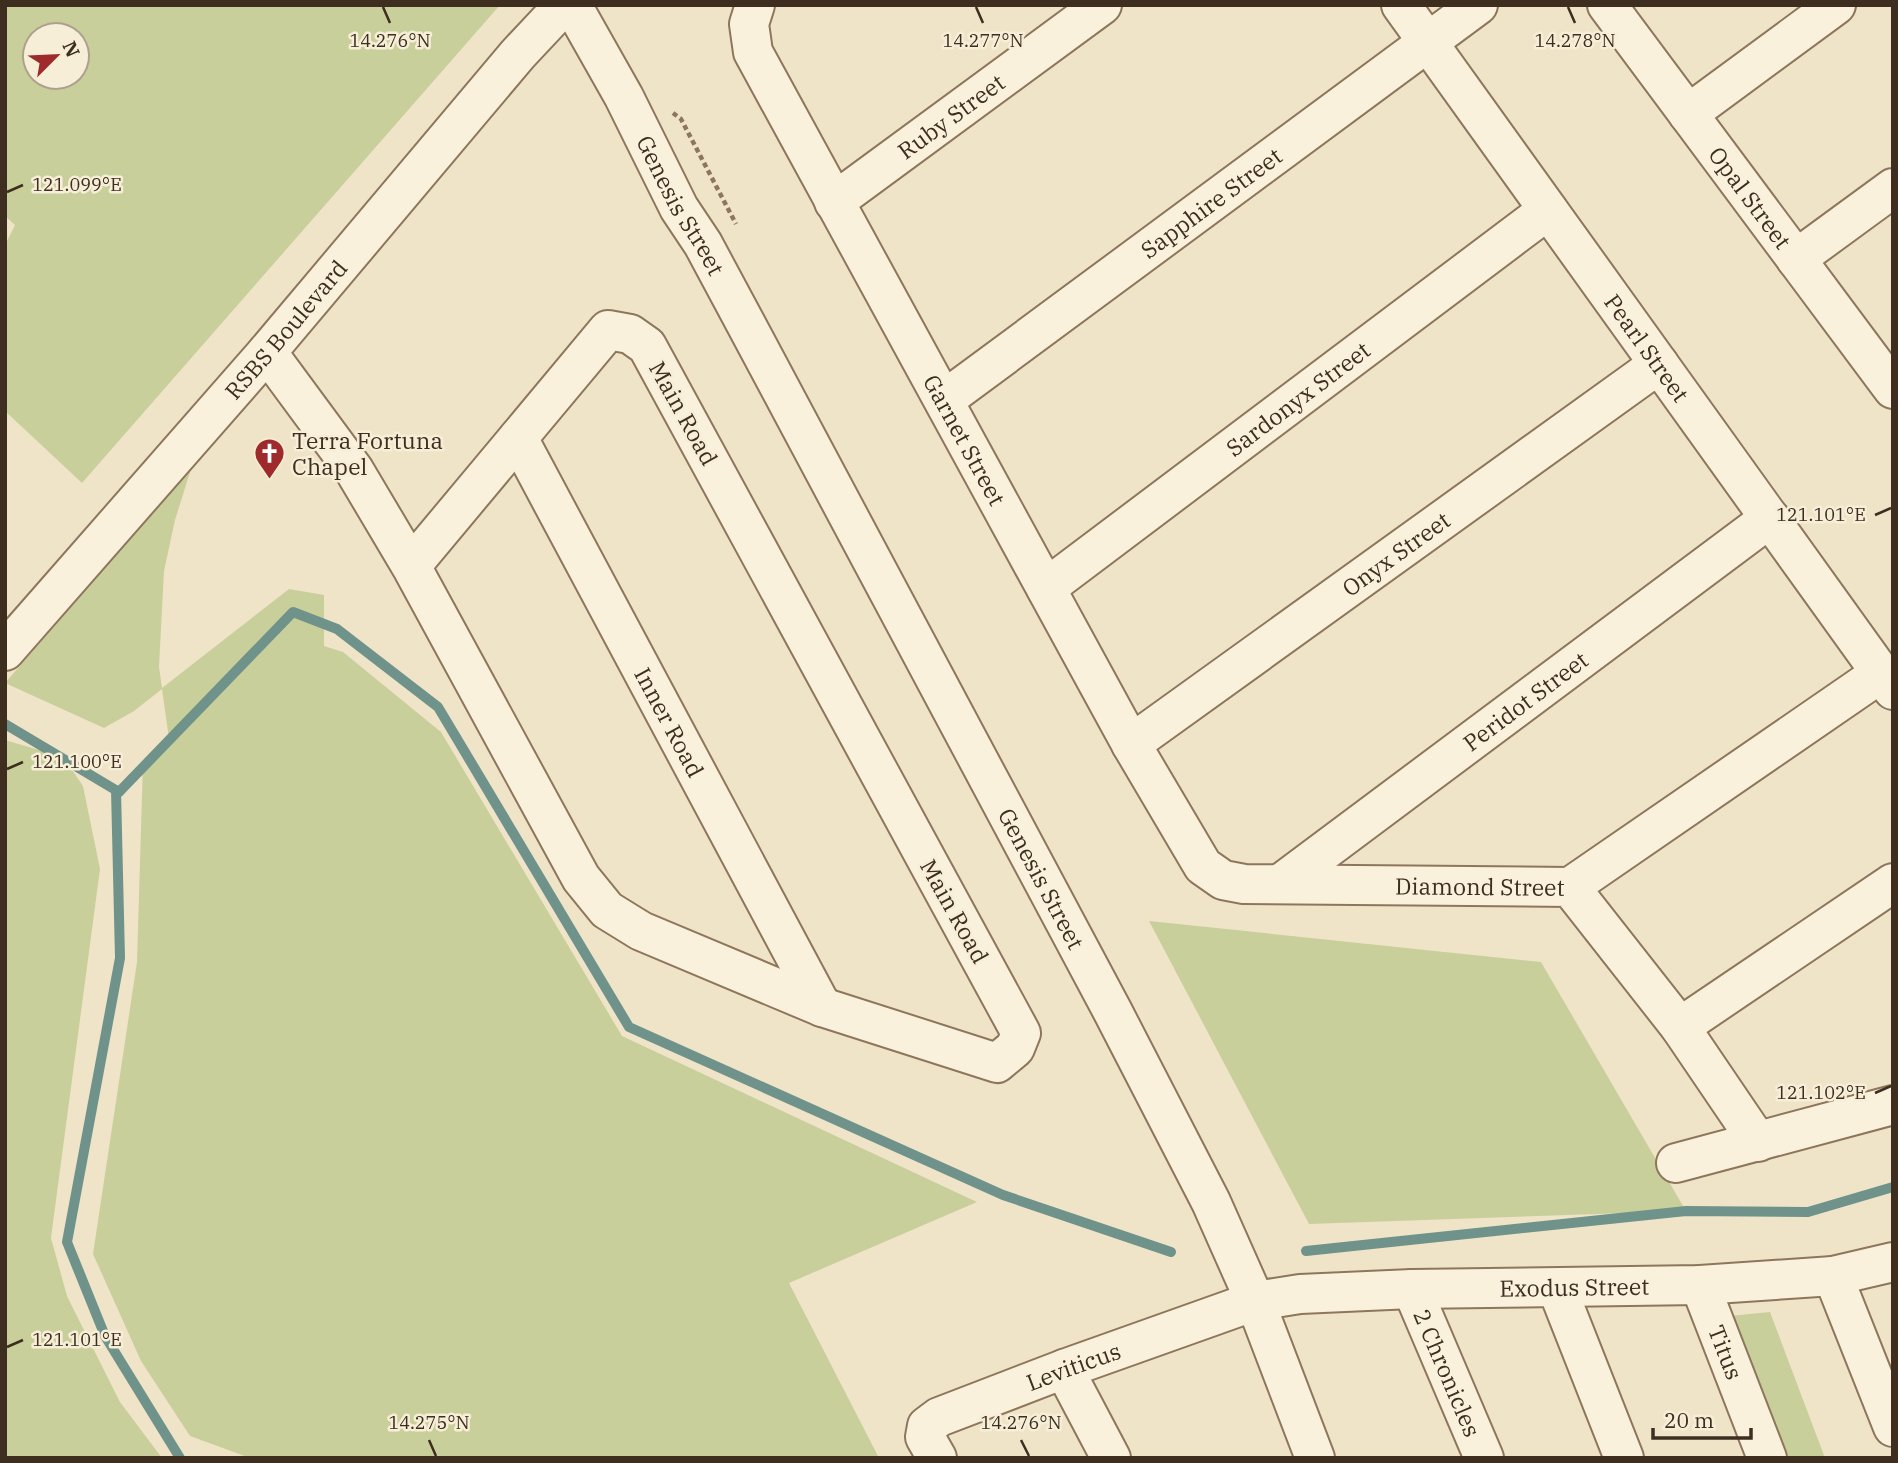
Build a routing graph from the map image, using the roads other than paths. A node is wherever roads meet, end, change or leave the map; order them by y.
1 (564, 5) edge
2 (572, 5) edge
3 (755, 5) edge
4 (1102, 5) edge
5 (1401, 5) edge
6 (1478, 5) edge
7 (1607, 5) edge
8 (1836, 5) edge
9 (1428, 43) junction
10 (1688, 114) junction
11 (1893, 188) edge
12 (834, 202) junction
13 (1548, 210) junction
14 (1796, 259) junction
15 (267, 352) junction
16 (1659, 364) junction
17 (1893, 389) edge
18 (943, 400) junction
19 (518, 438) junction
20 (1770, 518) junction
21 (411, 566) junction
22 (1046, 588) junction
23 (5, 651) edge
24 (1887, 682) edge
25 (1131, 744) junction
26 (1203, 866) joint
27 (1893, 883) edge
28 (1280, 884) junction
29 (1570, 887) junction
30 (822, 1007) junction
31 (1680, 1027) junction
32 (1893, 1105) edge
33 (1758, 1142) junction
34 (1676, 1163) dead end
35 (1893, 1262) edge
36 (1833, 1276) junction
37 (1700, 1285) junction
38 (1557, 1288) junction
39 (1412, 1289) junction
40 (1255, 1301) junction
41 (1064, 1369) junction
42 (1893, 1427) edge
43 (937, 1458) edge
44 (1111, 1458) edge
45 (1315, 1458) edge
46 (1484, 1458) edge
47 (1624, 1458) edge
48 (1767, 1458) edge

1 - 15 street, RSBS Boulevard
2 - 40 street, Genesis Street
3 - 12 street, Garnet Street
4 - 12 street, Ruby Street
5 - 9 street, Pearl Street
6 - 9 street, Sapphire Street
7 - 10 street, Opal Street
8 - 10 street
9 - 13 street, Pearl Street
9 - 18 street, Sapphire Street
10 - 14 street, Opal Street
11 - 14 street
12 - 18 street, Garnet Street
13 - 16 street, Pearl Street
13 - 22 street, Sardonyx Street
14 - 17 street, Opal Street
15 - 21 street, Main Road
15 - 23 street, RSBS Boulevard
16 - 20 street, Pearl Street
16 - 25 street, Onyx Street
18 - 22 street, Garnet Street
19 - 21 street, Main Road
19 - 30 street, Inner Road
19 - 30 street, Main Road
20 - 24 street, Pearl Street
20 - 28 street, Peridot Street
21 - 30 street, Main Road
22 - 25 street, Garnet Street
24 - 29 street
25 - 26 street, Garnet Street
26 - 28 street, Diamond Street
27 - 31 street
28 - 29 street, Diamond Street
29 - 31 street, Diamond Street
31 - 33 street, Diamond Street
32 - 33 street
33 - 34 street
35 - 36 street, Exodus Street
36 - 37 street, Exodus Street
36 - 42 street
37 - 38 street, Exodus Street
37 - 48 street, Titus
38 - 39 street, Exodus Street
38 - 47 street
39 - 40 street, Exodus Street
39 - 46 street, 2 Chronicles
40 - 41 street, Leviticus
40 - 45 street, Genesis Street
41 - 43 street, Leviticus
41 - 44 street

